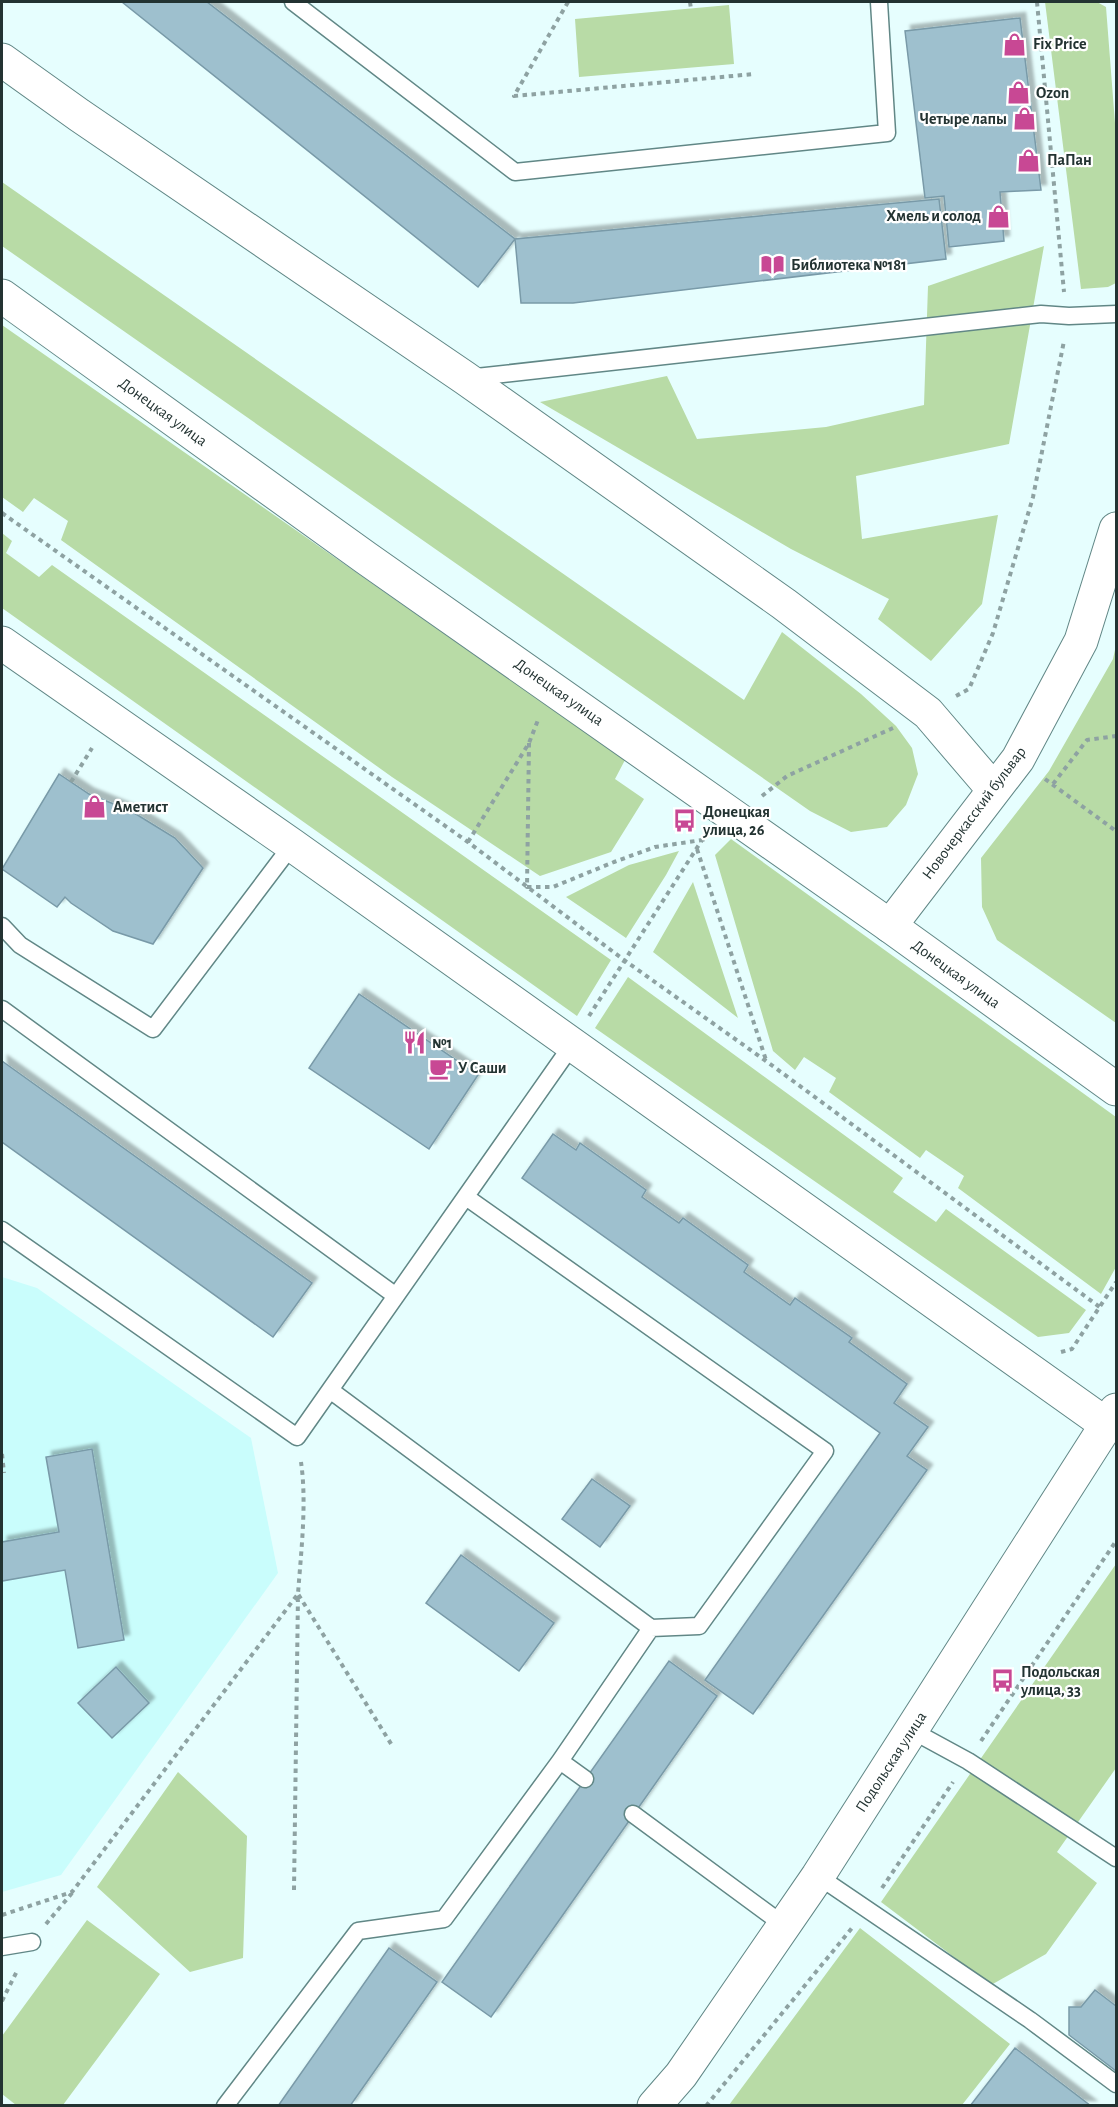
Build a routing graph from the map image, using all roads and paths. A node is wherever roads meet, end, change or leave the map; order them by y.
1 (293, 2) edge
2 (568, 2) edge
3 (690, 2) edge
4 (879, 2) edge
5 (1037, 2) edge
6 (691, 9) dead end
7 (2, 60) edge
8 (754, 74) dead end
9 (2, 296) edge
10 (1116, 314) edge
11 (1069, 316) junction
12 (465, 378) junction
13 (2, 513) edge
14 (1116, 529) edge
15 (2, 643) edge
16 (551, 686) junction
17 (928, 713) junction
18 (1116, 736) edge
19 (529, 743) junction
20 (92, 748) dead end
21 (1018, 759) junction
22 (71, 783) dead end
23 (1053, 784) junction
24 (993, 789) junction
25 (736, 817) junction
26 (1116, 831) edge
27 (702, 840) junction
28 (468, 842) junction
29 (291, 845) junction
30 (697, 849) junction
31 (527, 887) junction
32 (2, 926) edge
33 (890, 926) junction
34 (624, 960) junction
35 (2, 1009) edge
36 (572, 1045) junction
37 (766, 1061) junction
38 (1116, 1089) edge
39 (466, 1197) junction
40 (2, 1230) edge
41 (1116, 1282) edge
42 (396, 1296) junction
43 (1101, 1308) junction
44 (1051, 1356) dead end
45 (330, 1390) junction
46 (1112, 1417) edge
47 (297, 1437) junction
48 (2, 1454) edge
49 (4, 1473) dead end
50 (1116, 1541) edge
51 (298, 1594) junction
52 (651, 1628) junction
53 (911, 1730) junction
54 (393, 1747) dead end
55 (560, 1761) junction
56 (968, 1761) junction
57 (585, 1779) dead end
58 (633, 1814) dead end
59 (1116, 1858) edge
60 (818, 1876) junction
61 (294, 1890) dead end
62 (867, 1910) junction
63 (2, 1915) edge
64 (785, 1926) junction
65 (32, 1942) dead end
66 (2, 1947) edge
67 (1116, 2084) edge
68 (225, 2106) edge
69 (654, 2106) edge
70 (706, 2106) edge

1 - 4 lane
2 - 8 path
3 - 6 path
5 - 11 path
7 - 12 street
9 - 16 street, Донецкая улица
10 - 11 lane
11 - 12 lane
11 - 17 path
12 - 17 street
13 - 28 path
14 - 21 street, Новочеркасский бульвар
15 - 29 street
16 - 19 path
16 - 25 street, Донецкая улица
17 - 24 street
17 - 25 path
18 - 23 path
19 - 28 path
19 - 31 path
20 - 22 path
21 - 23 path
21 - 24 street, Новочеркасский бульвар
23 - 26 path
24 - 33 street, Новочеркасский бульвар
25 - 27 path
25 - 33 street, Донецкая улица
27 - 30 path
27 - 31 path
28 - 31 path
29 - 32 lane
29 - 36 street
30 - 34 path
30 - 37 path
31 - 34 path
33 - 38 street, Донецкая улица
34 - 36 path
34 - 37 path
35 - 42 lane
36 - 39 lane
36 - 46 street
37 - 43 path
39 - 42 lane
39 - 52 lane
40 - 47 lane
41 - 43 path
42 - 45 lane
43 - 44 path
45 - 47 lane
45 - 52 lane
46 - 53 street, Подольская улица
47 - 51 path
48 - 49 path
50 - 56 path
51 - 54 path
51 - 61 path
51 - 63 path
52 - 55 lane
53 - 56 lane
53 - 60 street, Подольская улица
55 - 57 lane
55 - 68 lane
56 - 59 lane
56 - 62 path
58 - 64 lane
60 - 62 lane
60 - 64 street, Подольская улица
62 - 67 lane
62 - 70 path
64 - 69 street, Подольская улица
65 - 66 lane

